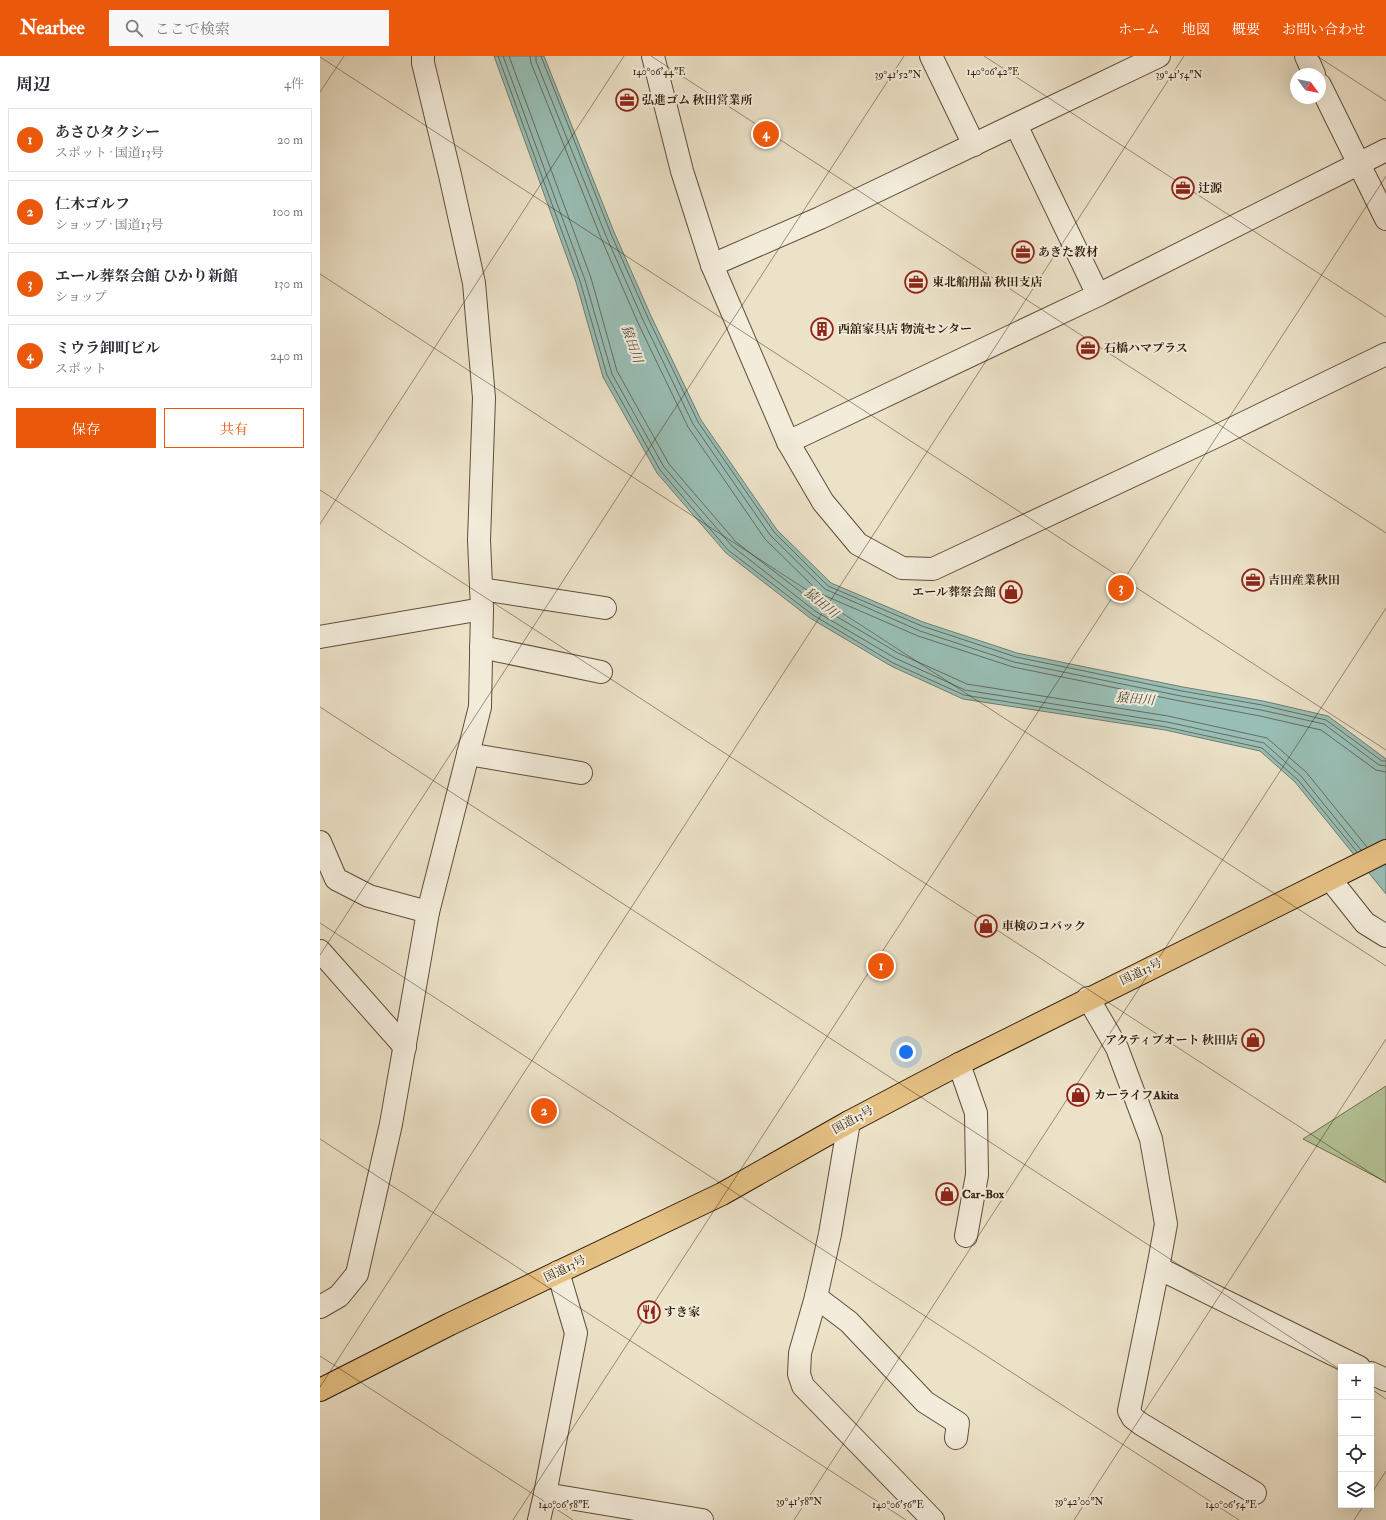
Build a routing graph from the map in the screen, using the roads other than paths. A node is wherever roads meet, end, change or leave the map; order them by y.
1 (423, 56) edge
2 (653, 56) edge
3 (931, 56) edge
4 (1159, 56) edge
5 (1306, 56) edge
6 (1311, 68) edge
7 (1326, 97) edge
8 (1016, 125) junction
9 (974, 145) junction
10 (1386, 150) edge
11 (1358, 163) junction
12 (1386, 219) edge
13 (712, 265) junction
14 (1098, 294) junction
15 (1386, 354) edge
16 (788, 442) junction
17 (481, 599) junction
18 (605, 608) dead end
19 (320, 637) edge
20 (481, 647) junction
21 (601, 672) dead end
22 (468, 754) junction
23 (581, 773) dead end
24 (320, 842) edge
25 (1386, 851) edge
26 (1337, 875) junction
27 (428, 912) junction
28 (1386, 936) edge
29 (320, 951) edge
30 (1088, 998) junction
31 (405, 1047) junction
32 (959, 1064) junction
33 (849, 1122) junction
34 (966, 1236) dead end
35 (1158, 1268) junction
36 (558, 1272) junction
37 (816, 1297) junction
38 (320, 1307) edge
39 (1353, 1364) edge
40 (1374, 1374) edge
41 (1386, 1380) edge
42 (320, 1390) edge
43 (956, 1438) dead end
44 (1255, 1493) dead end
45 (545, 1494) junction
46 (539, 1520) edge
47 (702, 1520) edge
48 (933, 1520) edge

1 - 17 street
2 - 13 street
3 - 9 street
4 - 8 street
5 - 6 street
7 - 11 street
8 - 9 street
8 - 14 street
9 - 13 street
10 - 11 street
11 - 12 street
11 - 14 street
13 - 16 street
14 - 16 street
15 - 16 street
17 - 18 street
17 - 19 street
17 - 20 street
20 - 21 street
20 - 22 street
22 - 23 street
22 - 27 street
24 - 27 street
25 - 26 highway, 国道13号
26 - 28 street
26 - 30 highway, 国道13号
27 - 31 street
29 - 31 street
30 - 32 highway, 国道13号
30 - 35 street
31 - 38 street
32 - 33 highway, 国道13号
32 - 34 street
33 - 36 highway, 国道13号
33 - 37 street
35 - 39 street
35 - 44 street
36 - 42 highway, 国道13号
36 - 45 street
37 - 43 street
37 - 48 street
40 - 41 street
45 - 46 street
45 - 47 street

